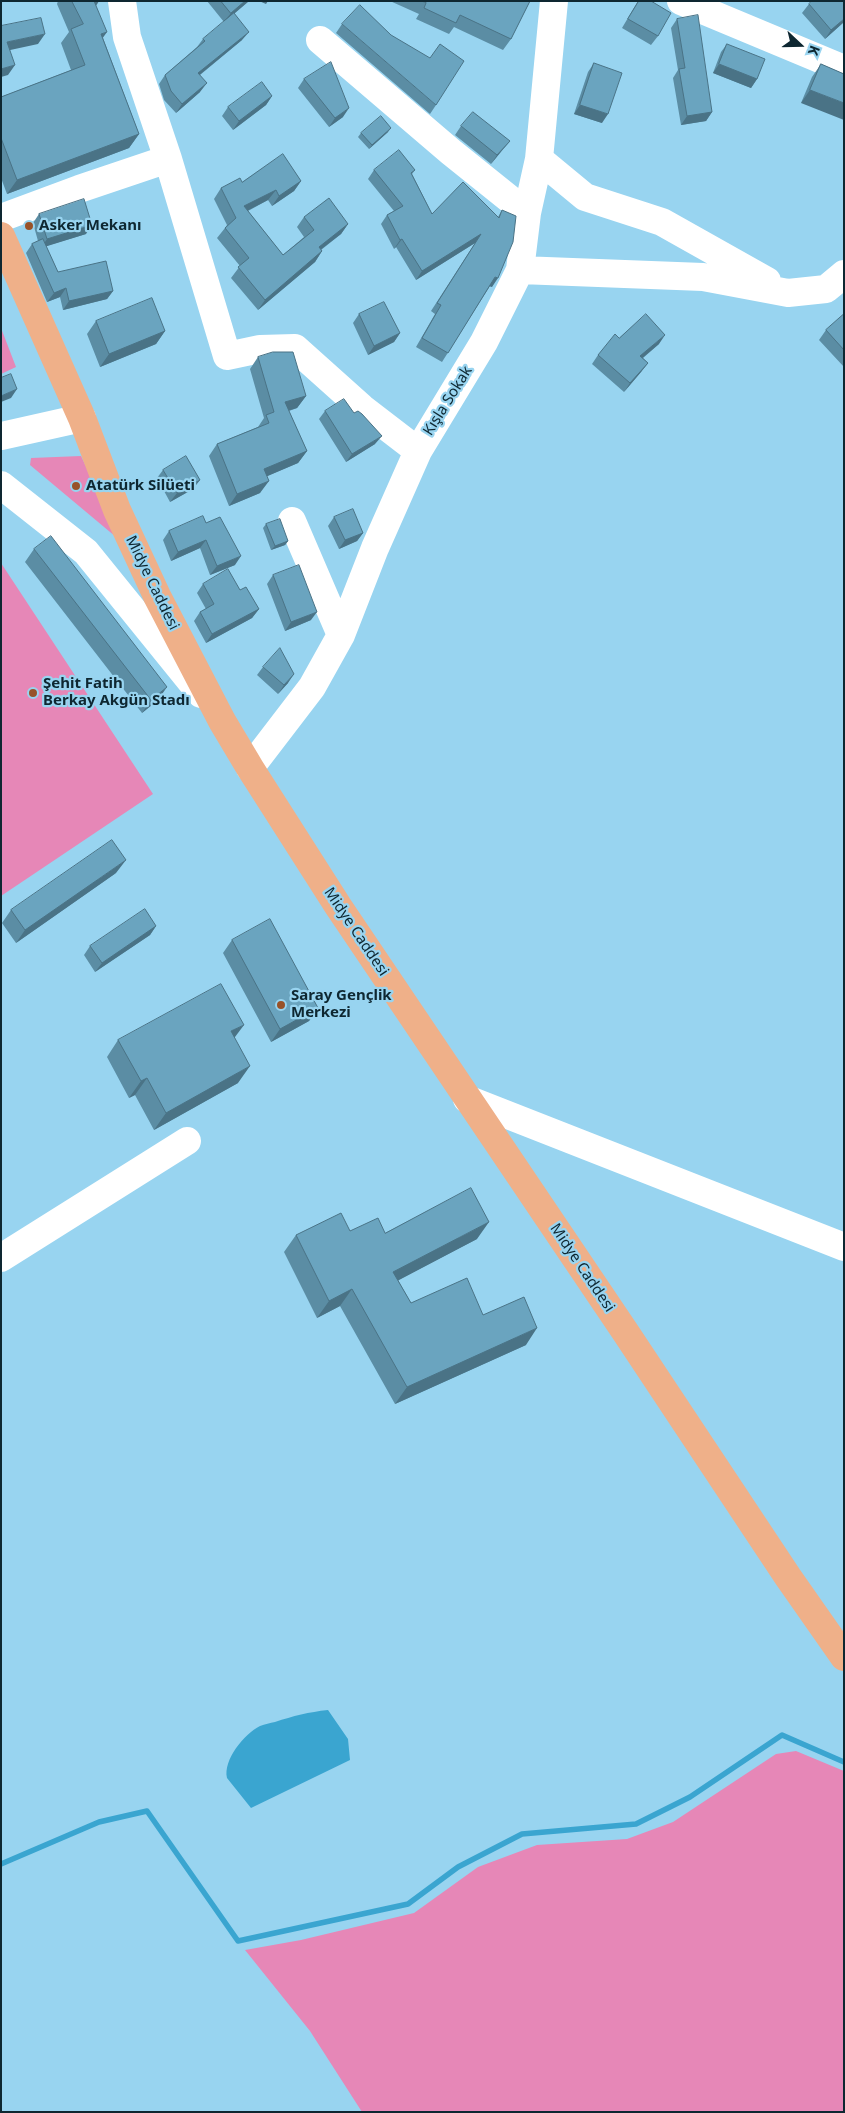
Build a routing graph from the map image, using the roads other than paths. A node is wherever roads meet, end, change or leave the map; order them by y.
1 (122, 1) edge
2 (554, 1) edge
3 (681, 1) edge
4 (320, 40) dead end
5 (840, 62) edge
6 (168, 159) junction
7 (539, 159) junction
8 (528, 213) junction
9 (1, 218) edge
10 (1, 236) edge
11 (520, 270) junction
12 (844, 274) edge
13 (788, 293) junction
14 (82, 418) junction
15 (1, 436) edge
16 (418, 451) junction
17 (1, 485) edge
18 (292, 521) dead end
19 (341, 635) junction
20 (222, 721) junction
21 (250, 768) junction
22 (467, 1099) junction
23 (187, 1141) dead end
24 (844, 1247) edge
25 (1, 1258) edge
26 (844, 1657) edge

1 - 6 street
2 - 7 street, Kışla Sokak
3 - 5 street
4 - 8 street
6 - 9 street
6 - 16 street
7 - 8 street, Kışla Sokak
7 - 13 street
8 - 11 street, Kışla Sokak
10 - 14 main road, Midye Caddesi
11 - 13 street
11 - 16 street, Kışla Sokak
12 - 13 street
14 - 15 street
14 - 20 main road, Midye Caddesi
16 - 19 street, Kışla Sokak
17 - 20 street
18 - 19 street
19 - 21 street, Kışla Sokak
20 - 21 main road, Midye Caddesi
21 - 22 main road, Midye Caddesi
22 - 24 street
22 - 26 main road, Midye Caddesi
23 - 25 street

